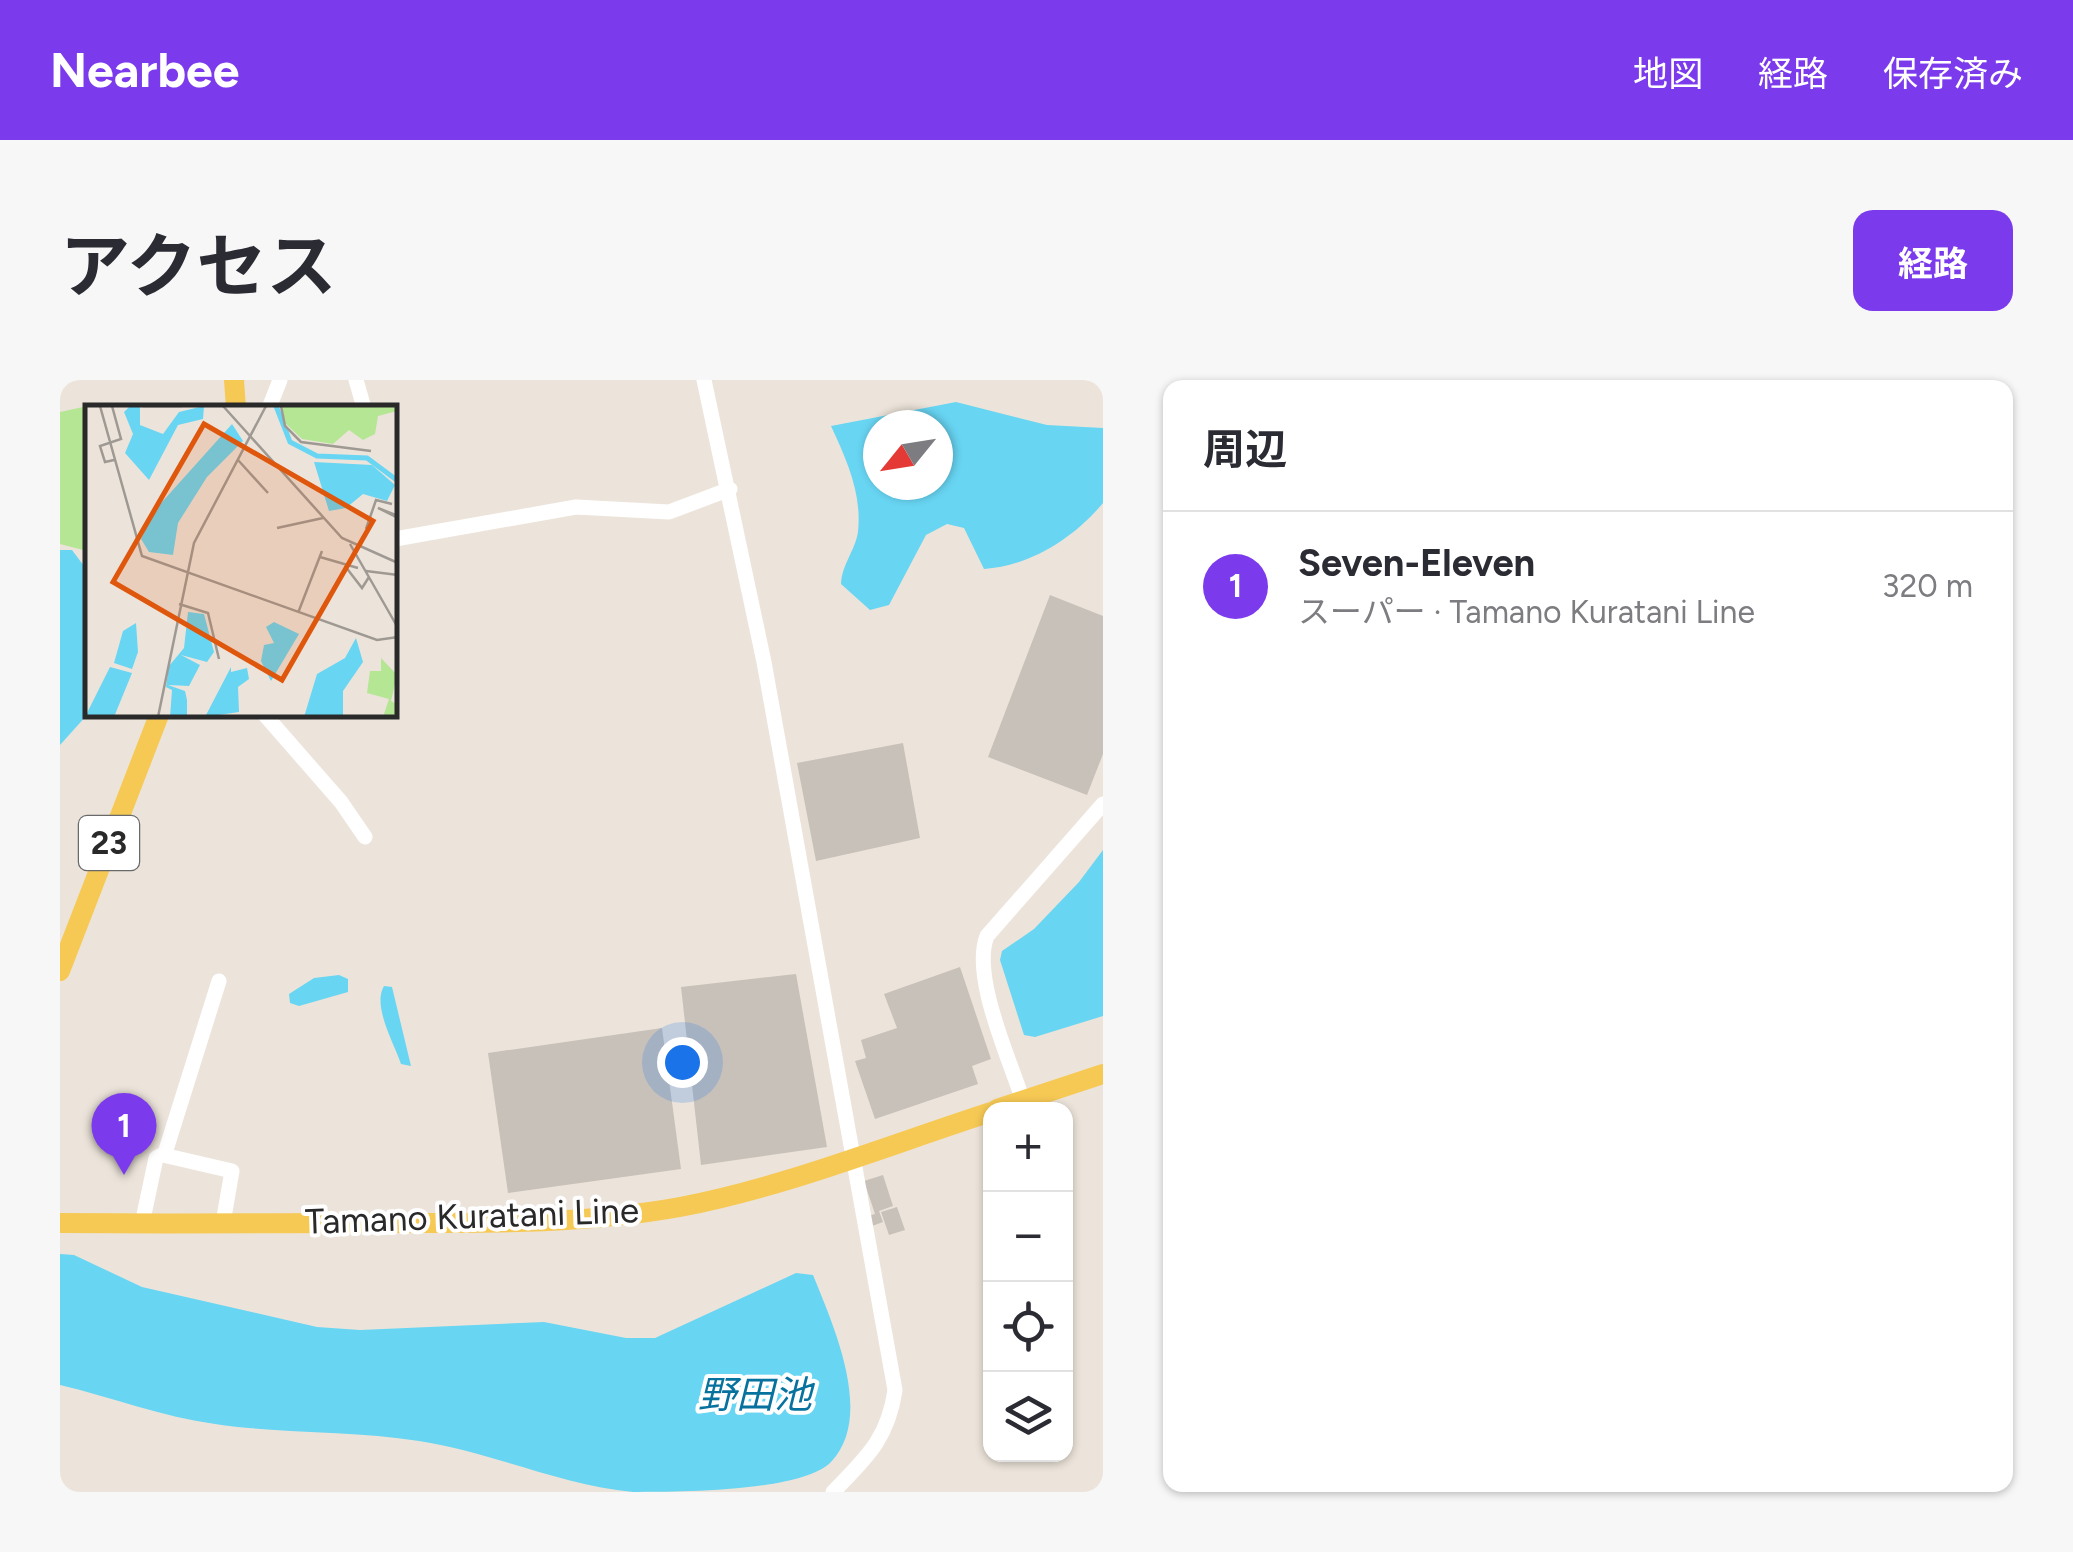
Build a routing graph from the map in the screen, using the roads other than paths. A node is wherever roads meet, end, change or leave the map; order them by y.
1 (234, 380) edge
2 (280, 380) edge
3 (704, 380) edge
4 (376, 381) edge
5 (358, 385) edge
6 (236, 405) edge
7 (270, 405) edge
8 (730, 489) junction
9 (398, 538) edge
10 (158, 718) edge
11 (267, 718) edge
12 (1103, 804) edge
13 (365, 837) dead end
14 (60, 972) edge
15 (218, 981) dead end
16 (1103, 1074) edge
17 (1023, 1101) junction
18 (1020, 1102) edge
19 (983, 1115) edge
20 (163, 1154) junction
21 (854, 1156) junction
22 (223, 1223) junction
23 (60, 1224) edge
24 (142, 1224) junction
25 (832, 1492) edge

1 - 6 main road
2 - 7 street
3 - 8 street
4 - 5 street
8 - 9 street
8 - 21 street
10 - 14 main road, 23
11 - 13 street
12 - 17 street
15 - 20 street
16 - 17 main road, Tamano Kuratani Line
17 - 18 main road, Tamano Kuratani Line
19 - 21 main road, Tamano Kuratani Line
20 - 22 street
20 - 24 street
21 - 22 main road, Tamano Kuratani Line
21 - 25 street
22 - 24 main road, Tamano Kuratani Line
23 - 24 main road, Tamano Kuratani Line

